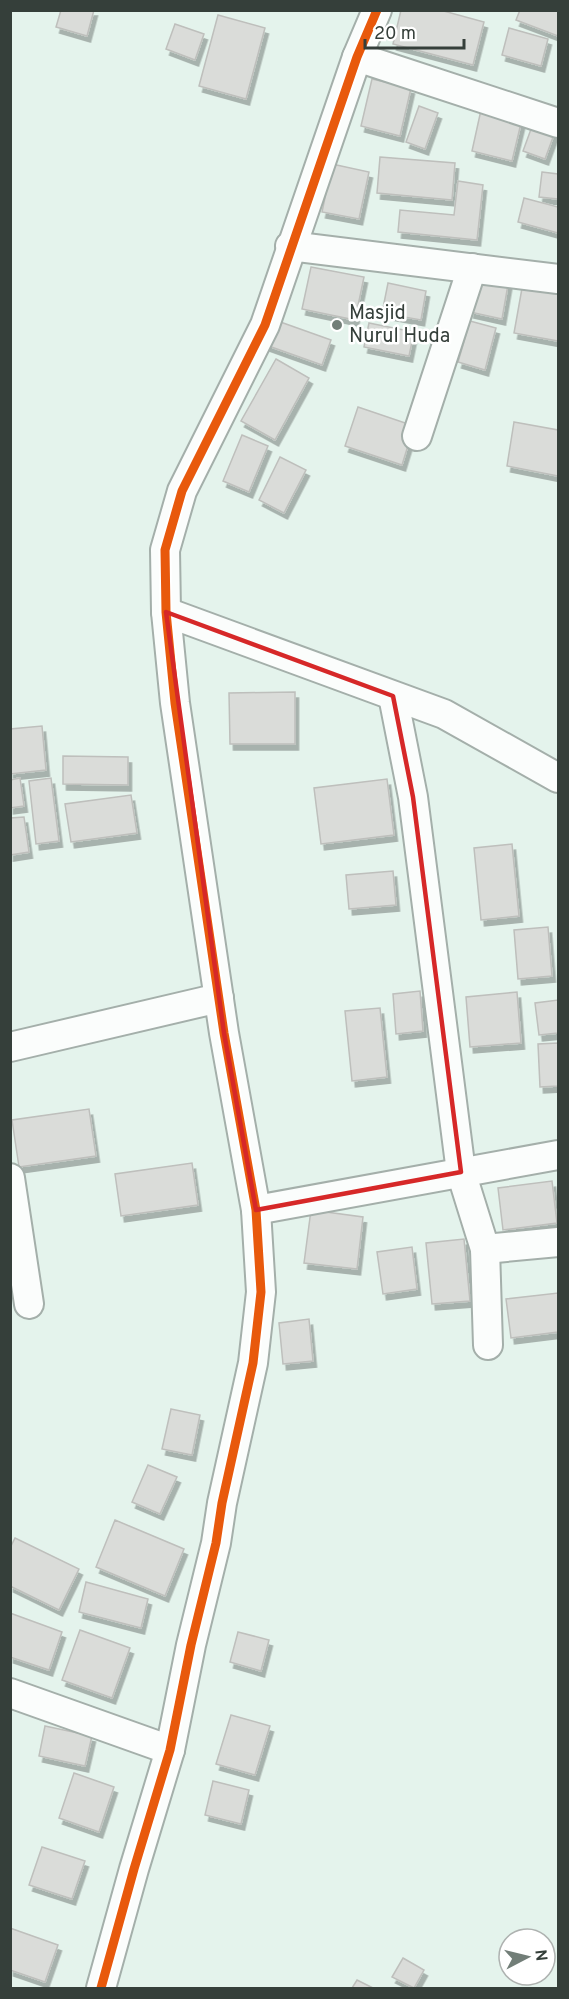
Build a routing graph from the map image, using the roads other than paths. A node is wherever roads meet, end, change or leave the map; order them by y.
1 (377, 10) edge
2 (357, 57) junction
3 (558, 123) edge
4 (290, 246) junction
5 (472, 268) junction
6 (558, 279) edge
7 (417, 436) dead end
8 (166, 612) junction
9 (393, 696) junction
10 (558, 778) edge
11 (219, 998) junction
12 (10, 1047) edge
13 (558, 1155) edge
14 (460, 1172) junction
15 (10, 1178) edge
16 (256, 1210) junction
17 (558, 1242) edge
18 (485, 1249) junction
19 (29, 1304) dead end
20 (488, 1345) dead end
21 (10, 1693) edge
22 (170, 1750) junction
23 (101, 1989) edge

1 - 2 street
2 - 3 street
2 - 4 street
4 - 5 street
4 - 8 street
5 - 6 street
5 - 7 street
8 - 9 street
8 - 11 street
9 - 10 street
9 - 14 street
11 - 12 street
11 - 16 street
13 - 14 street
14 - 16 street
14 - 18 street
15 - 19 street
16 - 22 street
17 - 18 street
18 - 20 street
21 - 22 street
22 - 23 street

